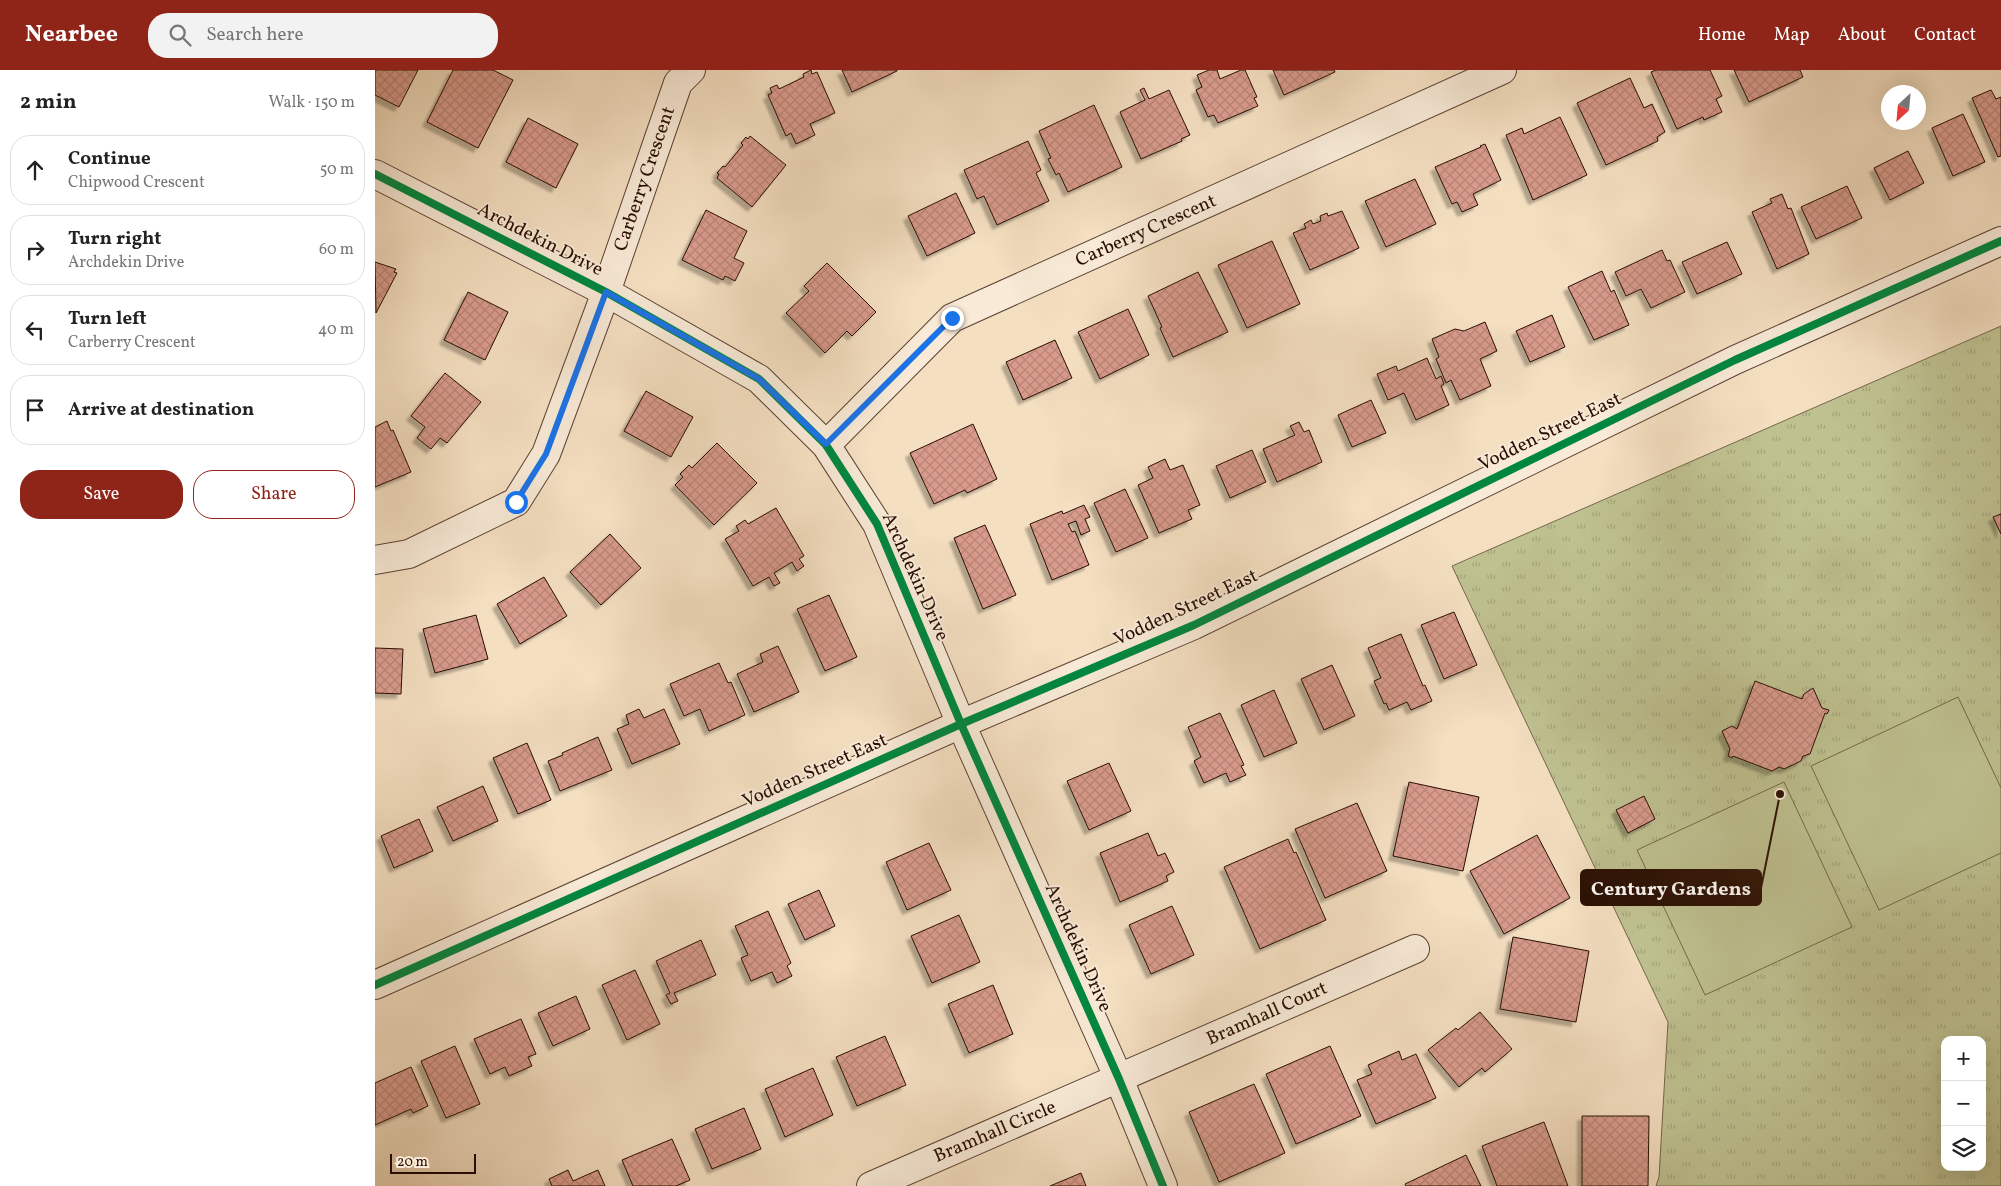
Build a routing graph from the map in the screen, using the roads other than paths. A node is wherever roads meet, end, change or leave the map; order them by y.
1 (691, 70) edge
2 (1502, 70) edge
3 (375, 174) edge
4 (2001, 240) edge
5 (606, 292) junction
6 (826, 444) junction
7 (375, 560) edge
8 (961, 724) junction
9 (1415, 949) dead end
10 (375, 985) edge
11 (1119, 1078) junction
12 (871, 1186) edge
13 (1163, 1186) edge

1 - 5 street, Carberry Crescent
2 - 6 street, Carberry Crescent
3 - 5 street, Archdekin Drive
4 - 8 street, Vodden Street East
5 - 6 street, Archdekin Drive
5 - 7 street, Carberry Crescent
6 - 8 street, Archdekin Drive
8 - 10 street, Vodden Street East
8 - 11 street, Archdekin Drive
9 - 11 street, Bramhall Court
11 - 12 street, Bramhall Circle
11 - 13 street, Archdekin Drive

